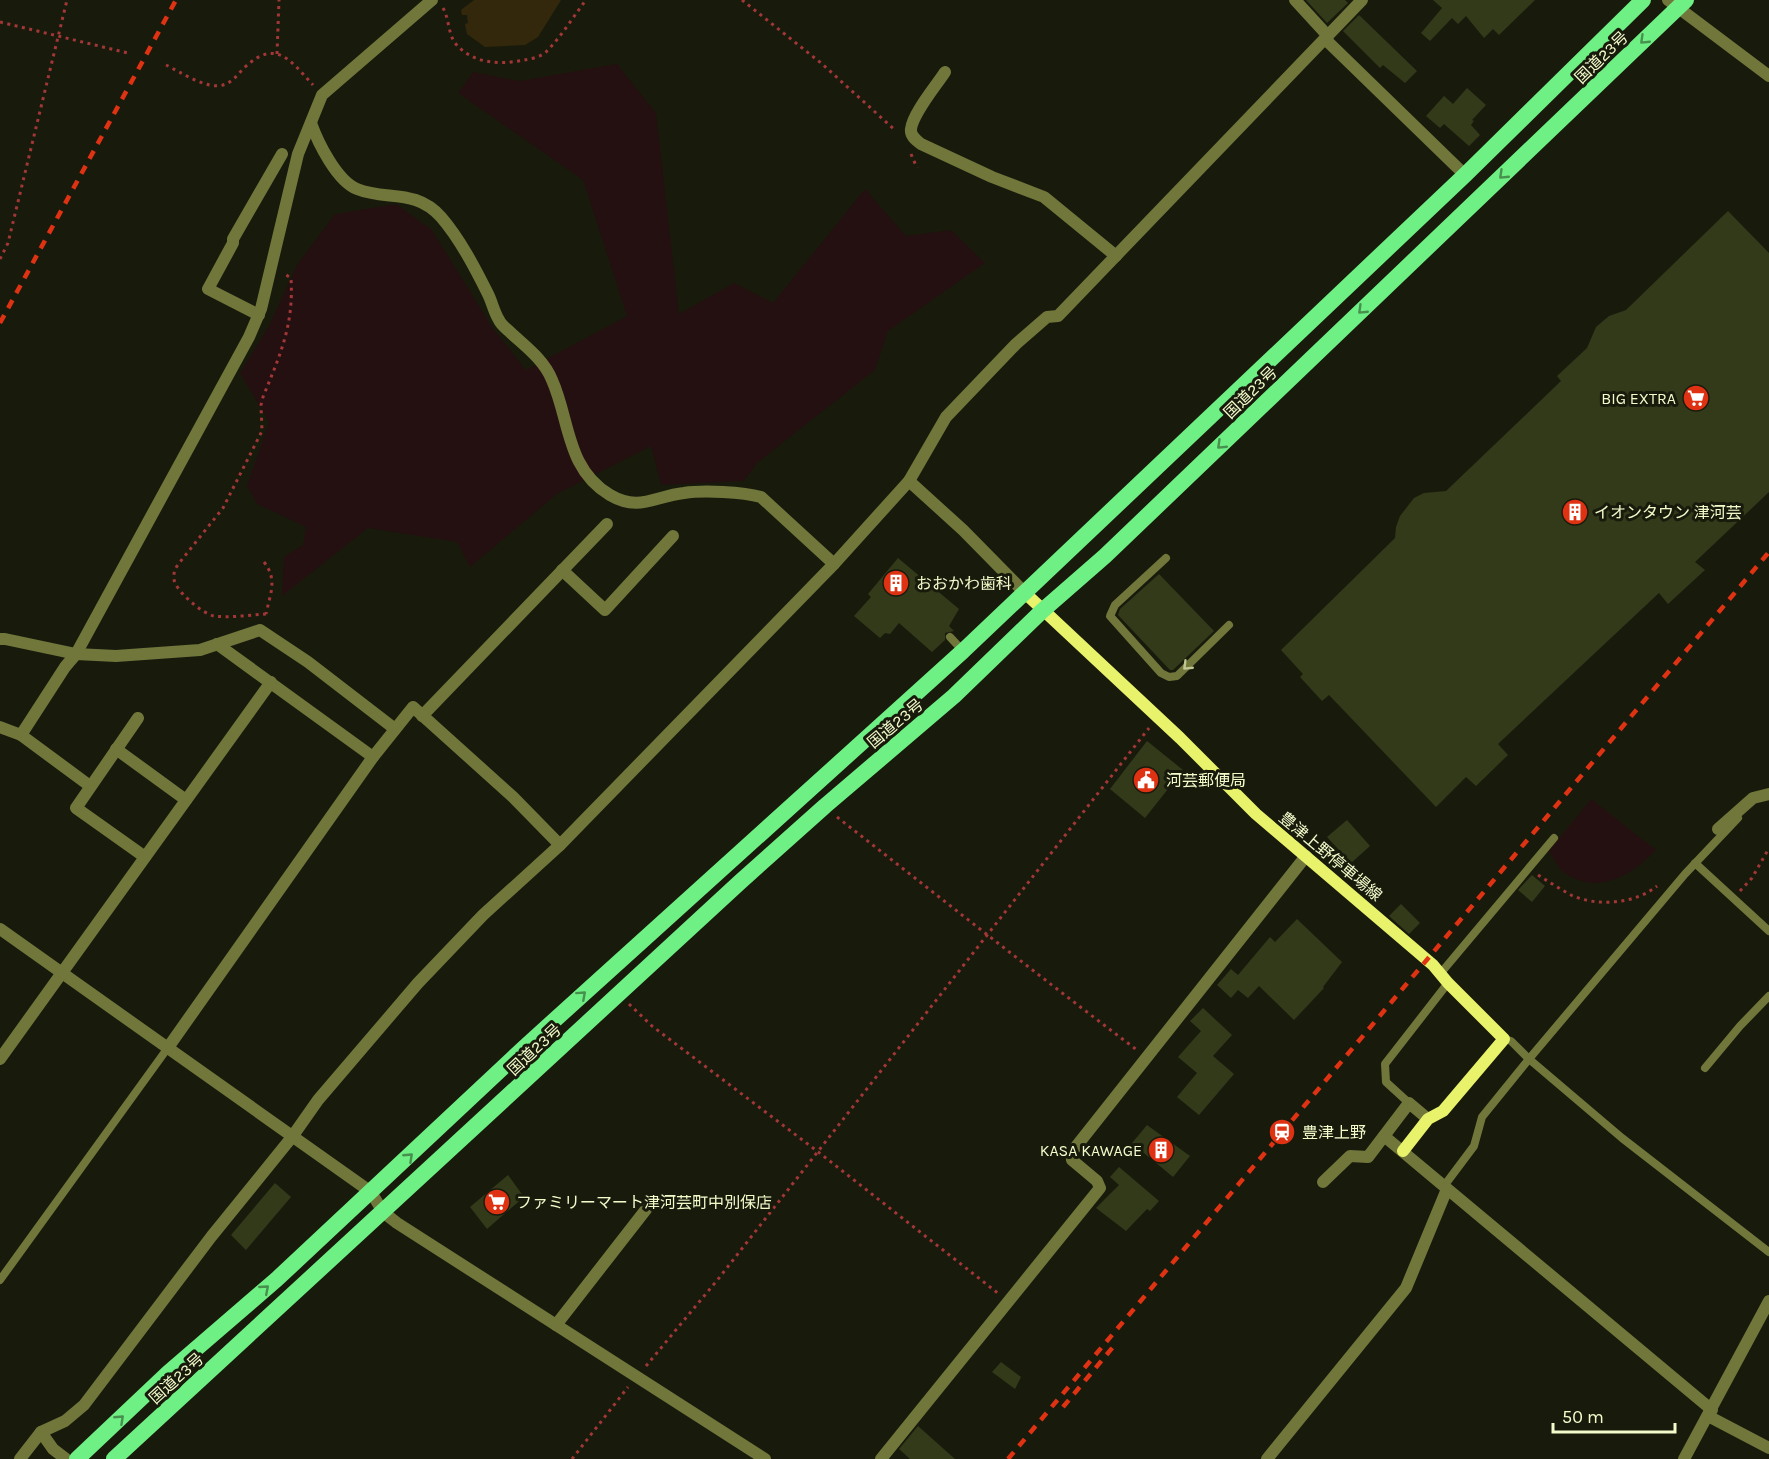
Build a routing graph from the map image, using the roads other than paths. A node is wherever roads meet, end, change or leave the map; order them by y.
1 (1295, 0) edge
2 (1362, 0) edge
3 (1643, 0) edge
4 (436, 2) edge
5 (1678, 3) edge
6 (1327, 37) junction
7 (945, 72) dead end
8 (1769, 76) edge
9 (311, 123) junction
10 (282, 154) dead end
11 (1465, 174) junction
12 (1116, 256) junction
13 (259, 315) junction
14 (909, 481) junction
15 (607, 524) dead end
16 (673, 536) dead end
17 (1166, 558) dead end
18 (834, 564) junction
19 (562, 570) junction
20 (1025, 593) junction
21 (1042, 611) junction
22 (1229, 625) dead end
23 (950, 637) dead end
24 (0, 639) edge
25 (217, 644) junction
26 (963, 651) junction
27 (76, 654) junction
28 (271, 682) junction
29 (422, 716) junction
30 (138, 718) dead end
31 (0, 727) edge
32 (395, 729) junction
33 (21, 735) junction
34 (116, 749) junction
35 (373, 757) junction
36 (90, 786) junction
37 (1769, 794) edge
38 (1753, 798) junction
39 (186, 800) junction
40 (1718, 829) dead end
41 (1554, 838) dead end
42 (560, 845) junction
43 (1306, 856) junction
44 (145, 857) junction
45 (1695, 863) junction
46 (0, 929) edge
47 (1769, 931) edge
48 (61, 973) junction
49 (1444, 979) junction
50 (1769, 996) edge
51 (1504, 1039) junction
52 (167, 1049) junction
53 (0, 1059) edge
54 (1529, 1059) junction
55 (1705, 1068) dead end
56 (1409, 1103) junction
57 (1428, 1119) junction
58 (1384, 1136) junction
59 (292, 1137) junction
60 (1403, 1151) junction
61 (1323, 1182) dead end
62 (1445, 1187) junction
63 (371, 1192) junction
64 (651, 1203) dead end
65 (383, 1212) junction
66 (1769, 1252) edge
67 (0, 1280) edge
68 (1769, 1301) edge
69 (1764, 1319) edge
70 (556, 1325) junction
71 (1710, 1413) junction
72 (41, 1432) junction
73 (1769, 1448) edge
74 (20, 1459) edge
75 (66, 1459) edge
76 (77, 1459) edge
77 (114, 1459) edge
78 (765, 1459) edge
79 (881, 1459) edge
80 (1267, 1459) edge
81 (1684, 1459) edge

1 - 6 street
2 - 6 street
3 - 11 highway, 国道23号
4 - 9 street
5 - 8 street
5 -> 21 highway, 国道23号
6 - 11 street
6 - 12 street
7 - 12 street
9 - 13 street
9 - 18 street
10 - 13 street
11 - 20 highway, 国道23号
12 - 14 street
13 - 27 street
14 - 18 street
14 - 20 street
15 - 19 street
16 - 19 street
22 -> 17 lane
18 - 42 street
19 - 29 street
20 - 21 main road, 豊津上野停車場線
20 - 26 highway, 国道23号
21 - 43 main road, 豊津上野停車場線
21 - 65 highway, 国道23号
23 - 26 lane
24 - 27 street
25 - 27 street
25 - 28 street
25 - 32 street
63 -> 26 highway, 国道23号
27 - 33 street
28 - 35 street
28 - 39 street
29 - 32 street
29 - 42 street
30 - 34 street
31 - 33 street
32 - 35 street
33 - 36 street
34 - 36 street
34 - 39 street
35 - 52 street
36 - 44 street
37 - 38 street
38 - 40 street
38 - 45 lane
39 - 44 street
41 - 49 lane
42 - 59 street
43 - 49 main road, 豊津上野停車場線
43 - 79 street
44 - 48 street
45 - 47 lane
45 - 54 lane
46 - 48 street
48 - 52 street
48 - 53 street
49 - 51 main road, 豊津上野停車場線
49 - 56 lane
50 - 55 lane
51 - 54 lane
51 - 57 main road
52 - 59 street
52 - 67 lane
54 - 62 lane
54 - 66 lane
56 - 57 street
56 - 58 street
57 - 60 main road
58 - 60 street
58 - 61 street
59 - 63 street
59 - 72 street
60 - 62 street
62 - 71 street
62 - 80 street
63 - 65 street
76 -> 63 highway, 国道23号
64 - 70 street
65 - 70 street
65 - 77 highway, 国道23号
68 - 69 street
69 - 71 street
70 - 78 street
71 - 73 street
71 - 81 street
72 - 74 street
72 - 75 street

